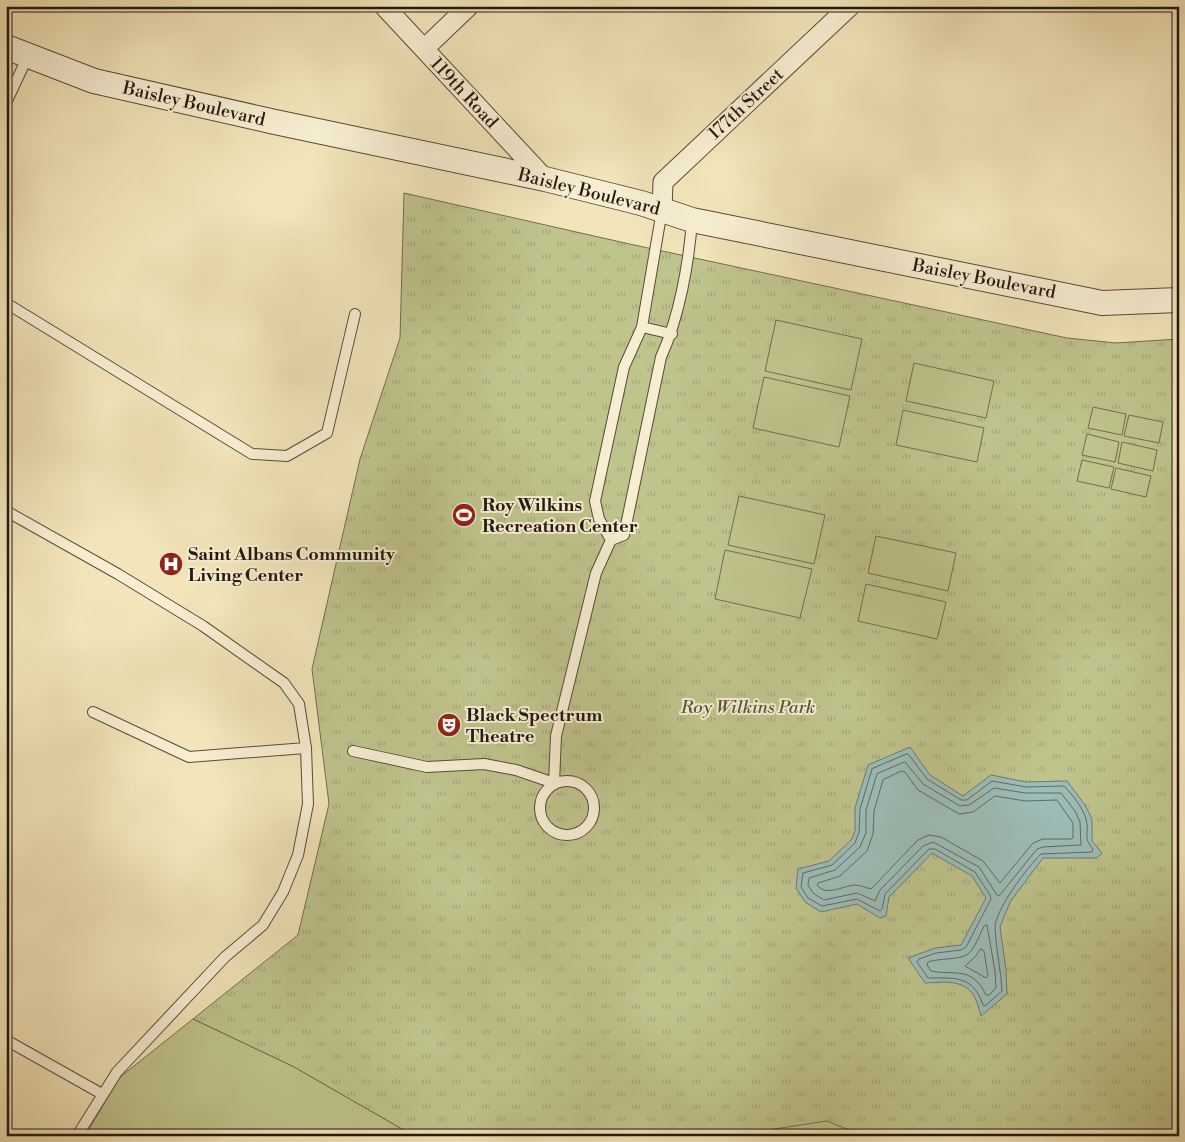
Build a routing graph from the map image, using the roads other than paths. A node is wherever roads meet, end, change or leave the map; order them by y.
1 (384, 6) edge
2 (469, 6) edge
3 (850, 6) edge
4 (6, 47) edge
5 (424, 49) junction
6 (28, 56) junction
7 (6, 103) edge
8 (544, 178) junction
9 (662, 210) junction
10 (692, 220) junction
11 (1179, 300) edge
12 (6, 303) edge
13 (355, 314) dead end
14 (642, 327) junction
15 (672, 334) junction
16 (6, 511) edge
17 (611, 540) junction
18 (93, 712) dead end
19 (306, 748) junction
20 (353, 752) dead end
21 (554, 784) junction
22 (6, 1040) edge
23 (102, 1094) junction
24 (77, 1136) edge

1 - 5 street, 119th Road
2 - 5 street
3 - 9 street, 177th Street
4 - 6 street, Baisley Boulevard
5 - 8 street, 119th Road
6 - 7 lane
6 - 8 street, Baisley Boulevard
8 - 9 street, Baisley Boulevard
9 - 10 street, Baisley Boulevard
9 - 14 lane
10 - 11 street, Baisley Boulevard
10 - 15 lane
12 - 13 lane
14 - 15 lane
14 - 17 lane
15 - 17 lane
16 - 19 lane
17 - 21 lane
18 - 19 lane
19 - 23 lane
20 - 21 lane
21 - 21 lane
22 - 23 lane
23 - 24 lane

